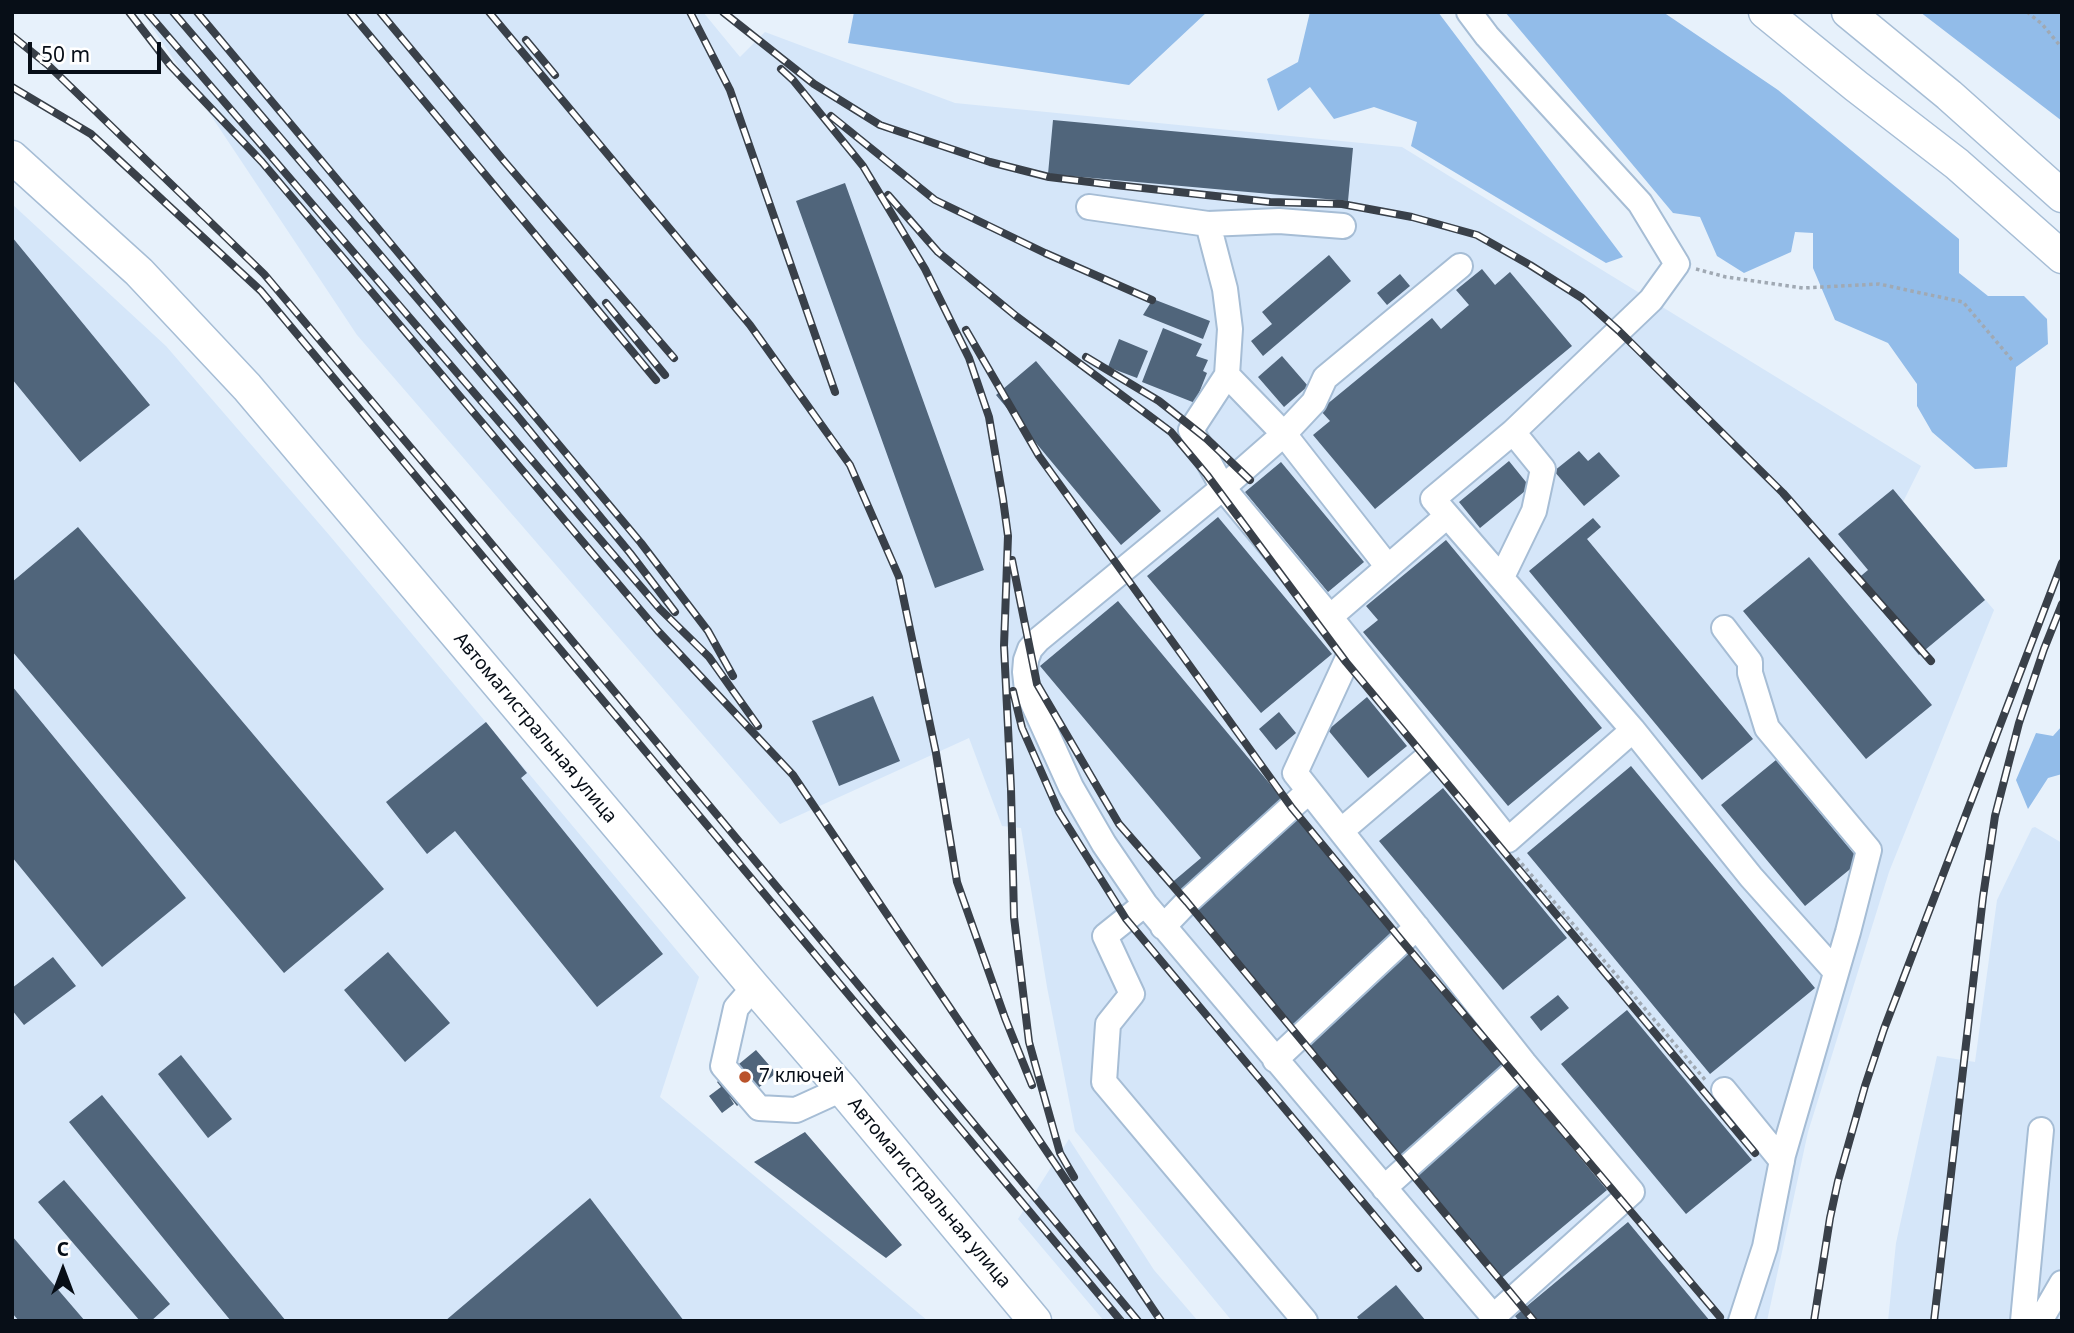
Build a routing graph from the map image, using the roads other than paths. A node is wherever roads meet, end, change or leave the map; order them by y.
1 (1469, 12) edge
2 (1765, 12) edge
3 (1848, 12) edge
4 (12, 157) edge
5 (2062, 196) edge
6 (1089, 207) dead end
7 (1208, 224) junction
8 (1343, 226) dead end
9 (2062, 257) edge
10 (1460, 266) dead end
11 (1227, 375) junction
12 (1513, 432) junction
13 (1284, 434) junction
14 (1223, 488) junction
15 (1447, 516) junction
16 (1388, 567) junction
17 (1502, 577) junction
18 (1329, 617) junction
19 (1724, 628) dead end
20 (1353, 647) junction
21 (1633, 730) junction
22 (1436, 750) junction
23 (1309, 791) junction
24 (1341, 831) junction
25 (1145, 904) junction
26 (1163, 927) junction
27 (1417, 927) junction
28 (1836, 972) junction
29 (754, 987) junction
30 (1275, 1060) junction
31 (1524, 1063) junction
32 (842, 1089) junction
33 (1724, 1090) road end
34 (2041, 1130) dead end
35 (1782, 1161) junction
36 (1384, 1188) junction
37 (2062, 1283) edge
38 (1495, 1319) edge
39 (1035, 1321) edge
40 (1306, 1321) edge
41 (1741, 1321) edge
42 (2023, 1321) edge
43 (2040, 1321) edge

1 - 12 lane
2 - 9 main road
3 - 5 main road
4 - 29 main road, Автомагистральная улица
6 - 7 lane
7 - 8 lane
7 - 11 lane
10 - 13 lane
11 - 13 lane
11 - 14 lane
12 - 15 lane
12 - 17 lane
13 - 14 lane
13 - 16 lane
14 - 18 lane
14 - 25 lane
15 - 16 lane
15 - 17 lane
16 - 18 lane
17 - 21 lane
18 - 20 lane
19 - 28 lane
20 - 22 lane
20 - 23 lane
21 - 22 lane
21 - 28 lane
22 - 24 lane
23 - 24 lane
23 - 26 lane
24 - 27 lane
25 - 26 lane
25 - 40 lane
26 - 30 lane
27 - 30 lane
27 - 31 lane
28 - 35 lane
29 - 32 main road, Автомагистральная улица
29 - 32 lane
30 - 36 lane
31 - 36 lane
31 - 38 lane
32 - 39 main road, Автомагистральная улица
33 - 35 lane
34 - 42 lane
35 - 41 lane
36 - 38 lane
37 - 43 lane

